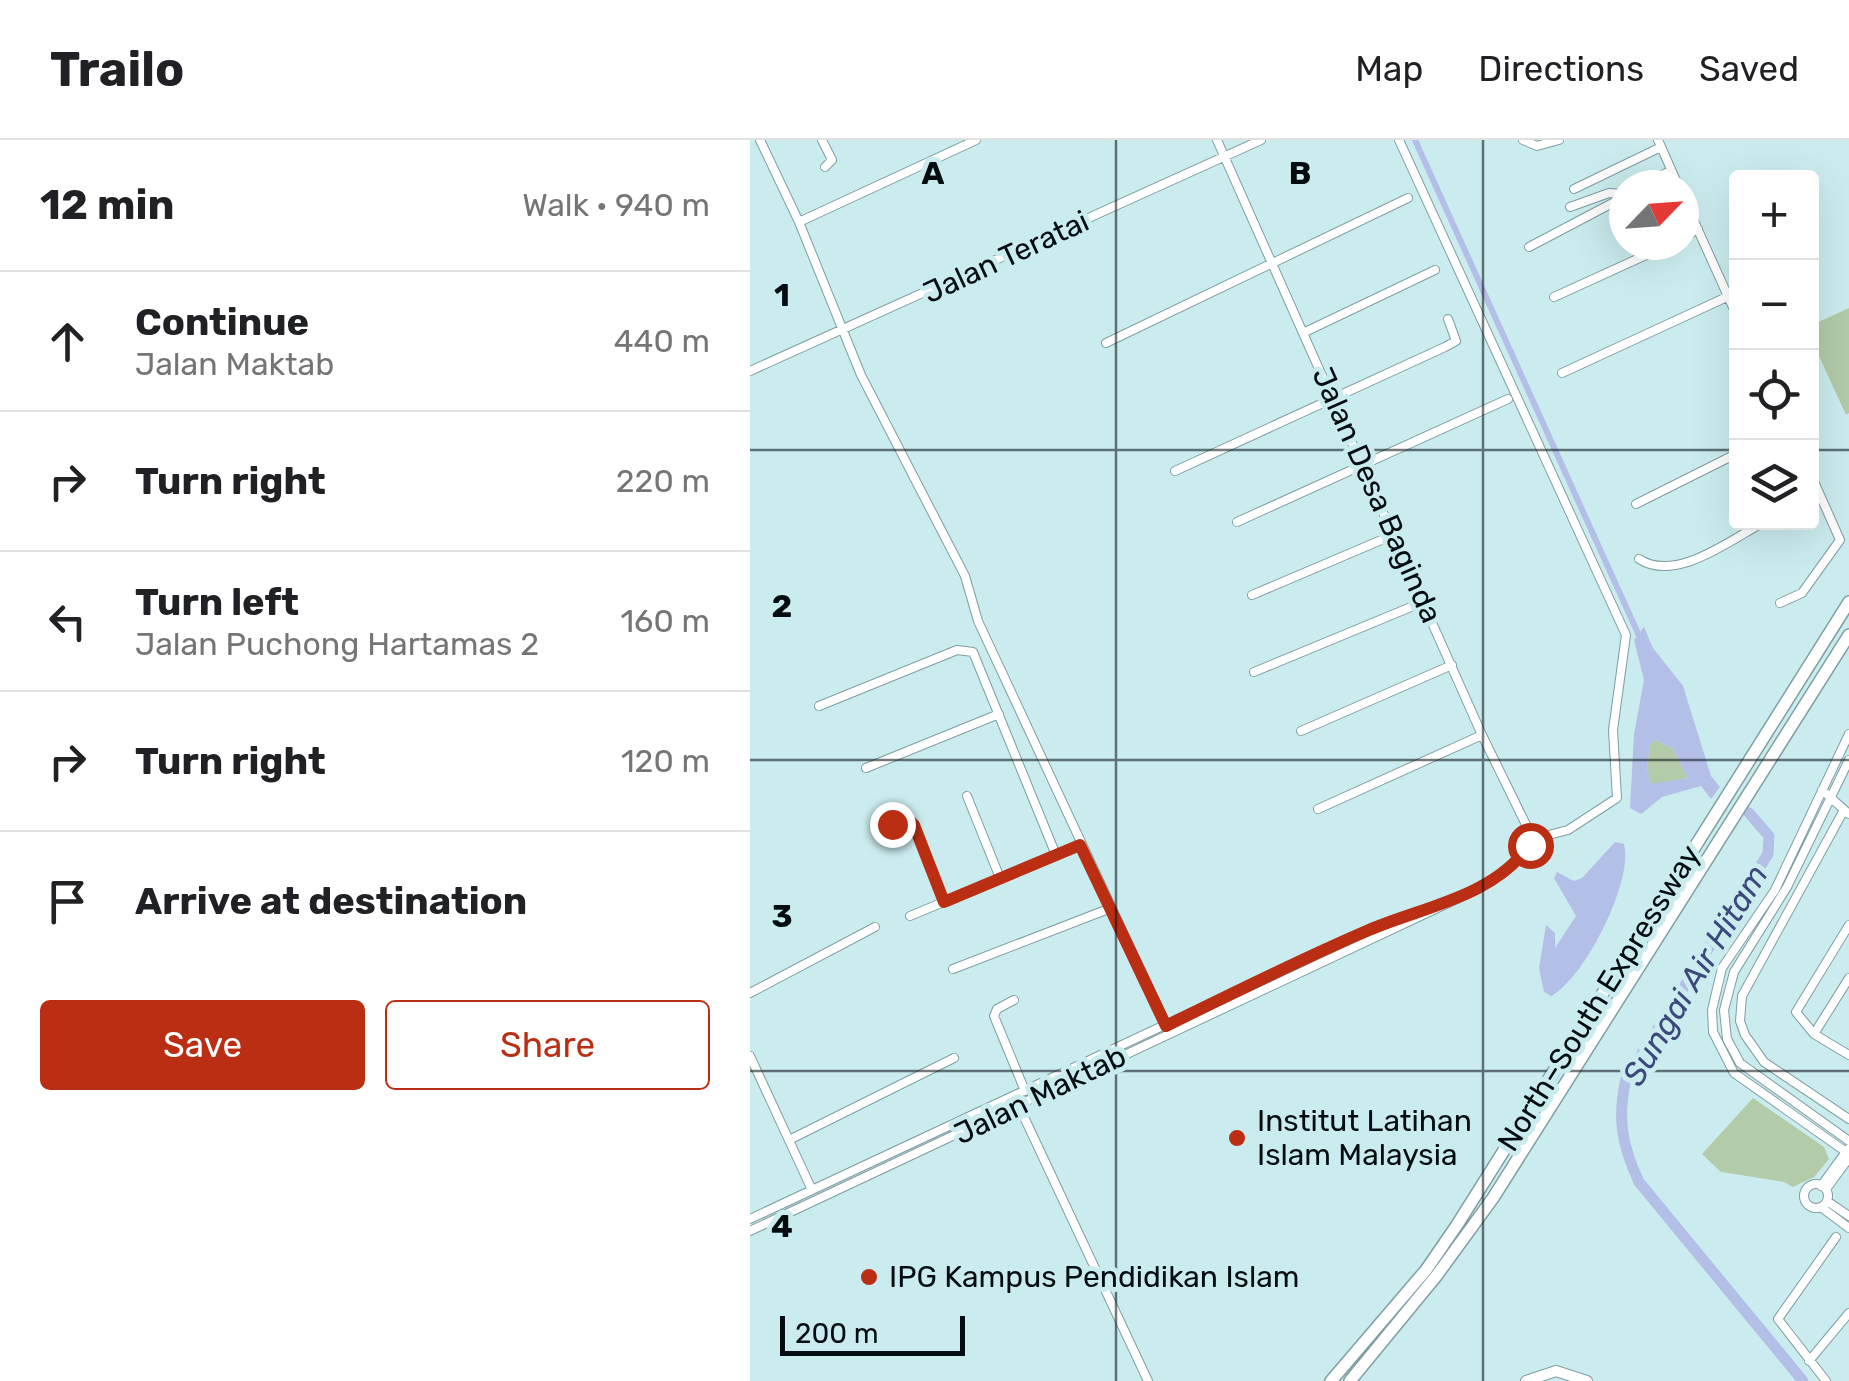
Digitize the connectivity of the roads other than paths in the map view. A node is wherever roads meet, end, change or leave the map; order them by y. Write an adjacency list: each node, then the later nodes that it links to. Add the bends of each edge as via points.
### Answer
1 (760, 140): 18 (street)
2 (822, 140): 11 (street, via 832,160)
3 (976, 140): 18 (street)
4 (1217, 140): 10 (street, Jalan Desa Baginda)
5 (1260, 140): 10 (street, Jalan Teratai)
6 (1399, 140): 63 (street, via 1626,635 1613,730 1617,798 1568,830)
7 (1523, 140): 8 (street, via 1537,146)
8 (1559, 140)
9 (1659, 144): 12 (street); 13 (street)
10 (1224, 156): 22 (street, Jalan Desa Baginda); 27 (street, Jalan Teratai)
11 (826, 167)
12 (1671, 170)
13 (1574, 189)
14 (1609, 193): 17 (street)
15 (1408, 198): 22 (street)
16 (1609, 204): 20 (street)
17 (1570, 207)
18 (799, 222): 27 (street)
19 (1699, 231): 24 (street)
20 (1528, 247)
21 (1635, 260): 25 (street)
22 (1275, 264): 28 (street, Jalan Desa Baginda); 29 (street)
23 (1435, 270): 28 (street)
24 (1728, 296): 31 (street)
25 (1554, 297)
26 (1448, 319): 33 (street, via 1456,340)
27 (844, 332): 30 (street, Jalan Teratai); 64 (street, via 965,576 974,612)
28 (1304, 332): 33 (street, Jalan Desa Baginda)
29 (1106, 343)
30 (750, 372)
31 (1562, 373)
32 (1508, 399): 35 (street)
33 (1334, 400): 35 (street, Jalan Desa Baginda); 36 (street)
34 (1729, 458): 38 (street)
35 (1363, 467): 39 (street); 41 (street, Jalan Desa Baginda)
36 (1176, 471)
37 (1819, 502): 46 (street, via 1838,544 1802,593)
38 (1636, 504)
39 (1237, 522)
40 (1748, 530): 42 (street, via 1672,567)
41 (1393, 535): 43 (street); 44 (street, Jalan Desa Baginda)
42 (1639, 559)
43 (1252, 595)
44 (1423, 602): 48 (street, Jalan Desa Baginda); 49 (street)
45 (1849, 602): 102 (highway, North–South Expressway, via 1457,1226)
46 (1780, 603)
47 (1849, 635): 103 (highway, North–South Expressway, via 1484,1210)
48 (1452, 665): 52 (street); 54 (street, Jalan Desa Baginda)
49 (1254, 672)
50 (820, 706): 51 (street, via 968,649)
51 (999, 714): 56 (street); 65 (street)
52 (1301, 731)
53 (1849, 734): 57 (street)
54 (1482, 735): 60 (street); 63 (street, Jalan Desa Baginda)
55 (1849, 760): 59 (street)
56 (866, 768)
57 (1822, 790): 59 (street); 86 (street, via 1774,890 1722,968 1712,1010 1713,1032 1734,1073)
58 (967, 796): 66 (street)
59 (1832, 798): 61 (street); 88 (street, via 1734,972 1724,1010 1727,1039 1742,1066)
60 (1318, 809)
61 (1847, 812): 85 (street, via 1748,983 1740,1021 1764,1062)
62 (892, 824): 67 (street, via 914,825)
63 (1533, 836): 76 (street, Jalan Maktab, via 1505,872 1439,907)
64 (1080, 845): 65 (street); 68 (street)
65 (1056, 855): 66 (street)
66 (1000, 878): 67 (street)
67 (944, 902): 69 (street)
68 (1110, 908): 72 (street); 76 (street)
69 (910, 916)
70 (1849, 925): 77 (street, via 1796,1007)
71 (875, 926): 74 (street)
72 (954, 969)
73 (1849, 978): 77 (street)
74 (750, 994)
75 (1014, 1000): 83 (street, via 994,1016)
76 (1168, 1029): 83 (street, Jalan Maktab); 84 (street, Jalan Maktab)
77 (1814, 1034): 79 (street)
78 (1849, 1038): 79 (street)
79 (1845, 1052)
80 (750, 1056): 82 (street)
81 (954, 1058): 87 (street)
82 (753, 1072): 87 (street)
83 (1025, 1091): 84 (street, Jalan Maktab)
84 (1016, 1100): 90 (street, Jalan Maktab); 92 (street, Jalan Maktab); 101 (street)
85 (1849, 1119)
86 (1827, 1139): 88 (street); 89 (street)
87 (789, 1140): 90 (street)
88 (1848, 1147): 89 (street)
89 (1842, 1167): 91 (street)
90 (816, 1188): 92 (street); 95 (street, Jalan Maktab)
91 (1824, 1188): 93 (street); 93 (street, via 1812,1186 1805,1196 1809,1206)
92 (823, 1197): 97 (street, Jalan Maktab)
93 (1824, 1204): 94 (street); 96 (street)
94 (1849, 1216)
95 (750, 1219)
96 (1849, 1228)
97 (750, 1231)
98 (1836, 1236): 100 (street, via 1778,1319)
99 (1849, 1313): 100 (street)
100 (1810, 1361): 106 (street)
101 (1148, 1381)
102 (1331, 1381)
103 (1350, 1381)
104 (1526, 1381): 105 (main road, via 1556,1371)
105 (1588, 1381)
106 (1826, 1381)

